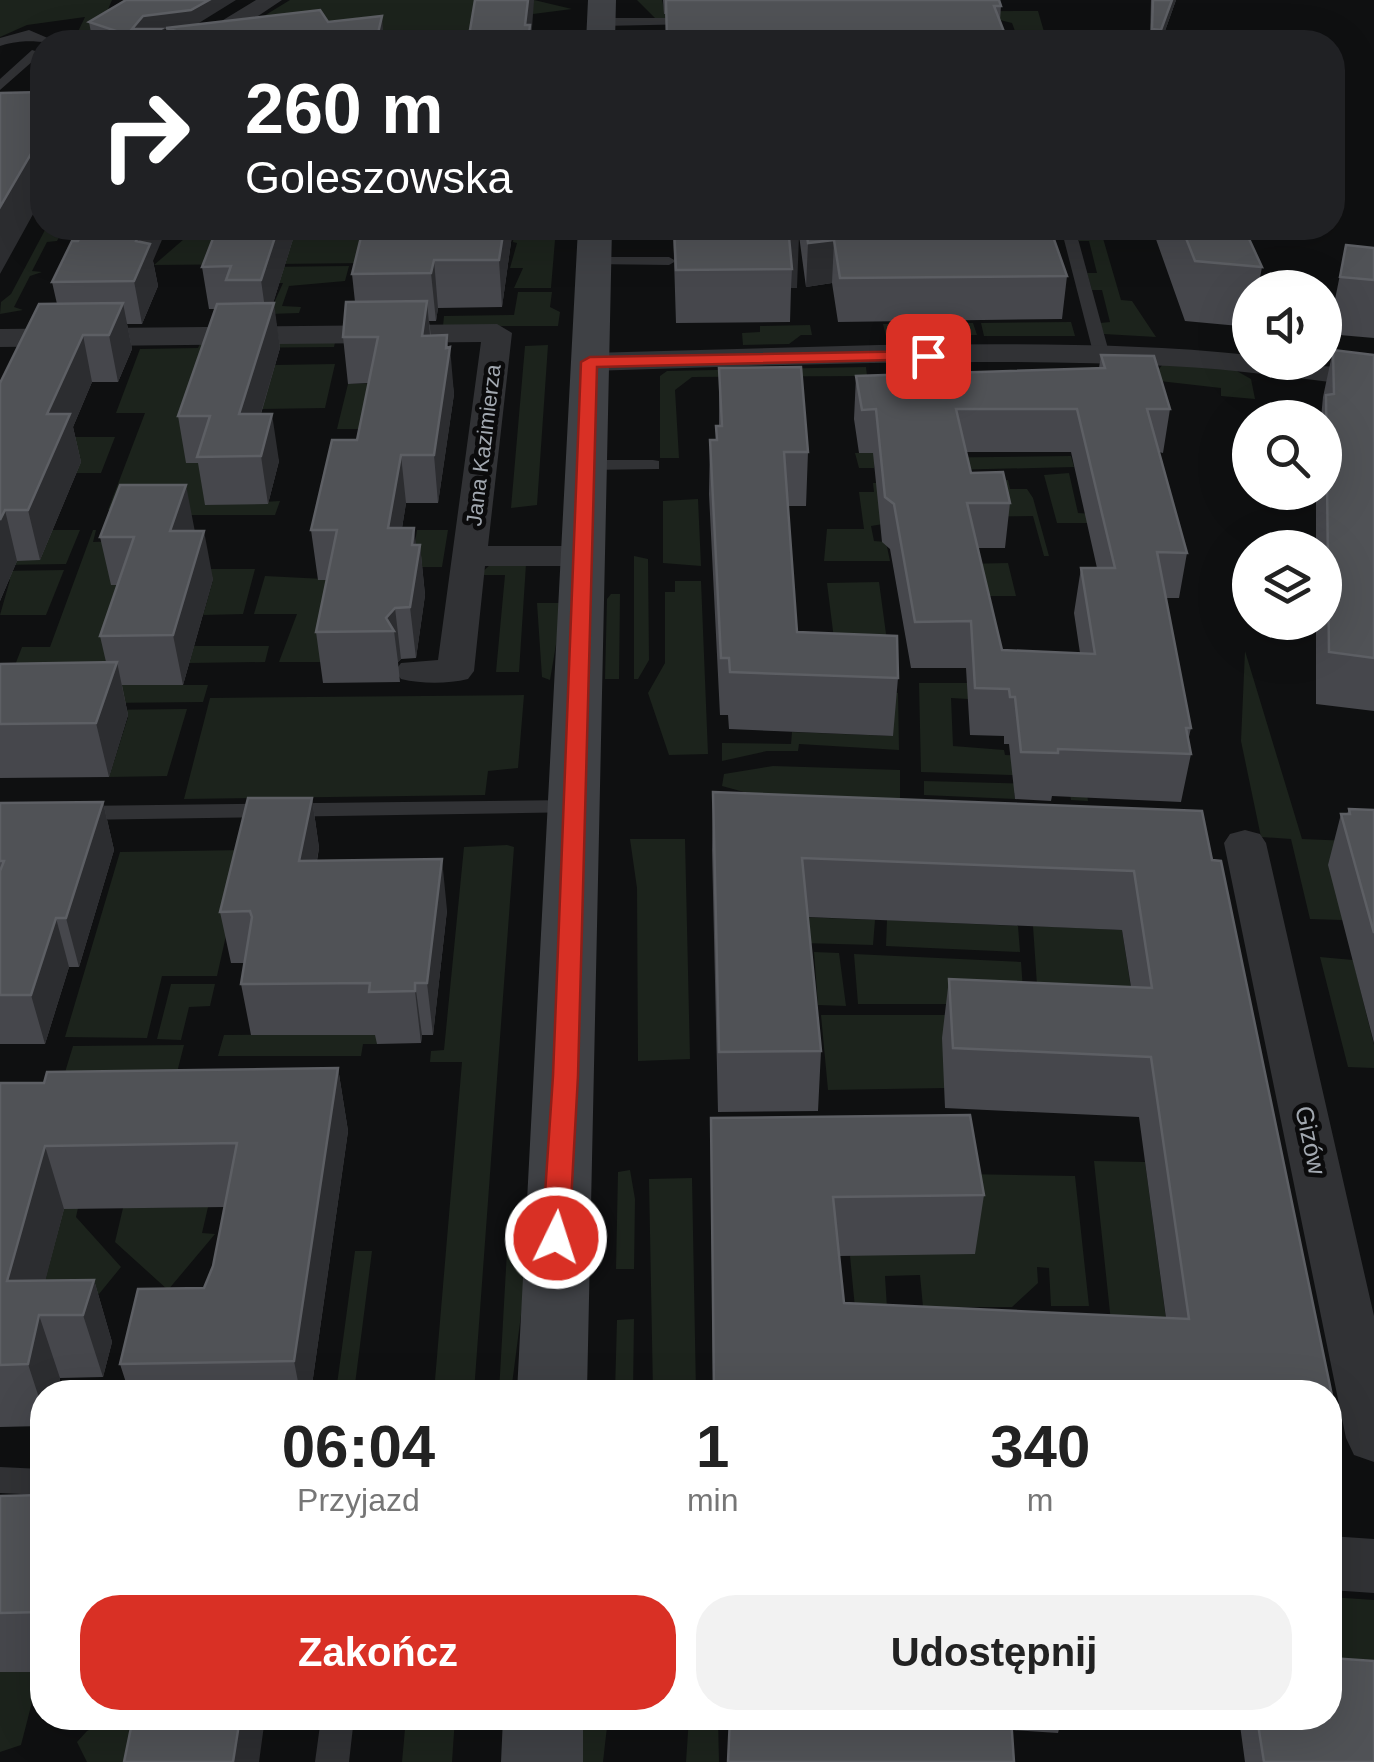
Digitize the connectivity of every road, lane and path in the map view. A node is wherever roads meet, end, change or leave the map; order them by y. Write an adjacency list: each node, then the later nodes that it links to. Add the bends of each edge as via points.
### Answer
1 (271, 0): 4 (street)
2 (598, 13): 3 (lane)
3 (702, 22)
4 (222, 30)
5 (30, 34): 6 (lane)
6 (0, 42)
7 (0, 51): 8 (lane)
8 (30, 52)
9 (30, 60): 10 (lane)
10 (0, 86)
11 (1071, 240): 15 (lane)
12 (594, 244): 13 (lane); 16 (street)
13 (668, 261)
14 (9, 338): 17 (street, Jana Kazimierza); 21 (street, Jana Kazimierza, via 497,333)
15 (1102, 356): 16 (street); 18 (street)
16 (590, 362): 20 (street)
17 (0, 369)
18 (1374, 378)
19 (653, 464): 20 (lane)
20 (585, 465): 22 (street)
21 (469, 556): 22 (street, Jana Kazimierza); 23 (street, Jana Kazimierza, via 455,671)
22 (583, 556): 24 (street)
23 (414, 672)
24 (574, 807): 25 (lane); 27 (street)
25 (60, 813)
26 (1245, 843): 28 (street, Gizów)
27 (552, 1380)
28 (1374, 1438)
29 (0, 1480): 30 (lane)
30 (30, 1481)
31 (1342, 1564): 32 (street)
32 (1374, 1566)
33 (336, 1730): 35 (lane)
34 (543, 1730): 36 (street)
35 (332, 1762)
36 (542, 1762)

